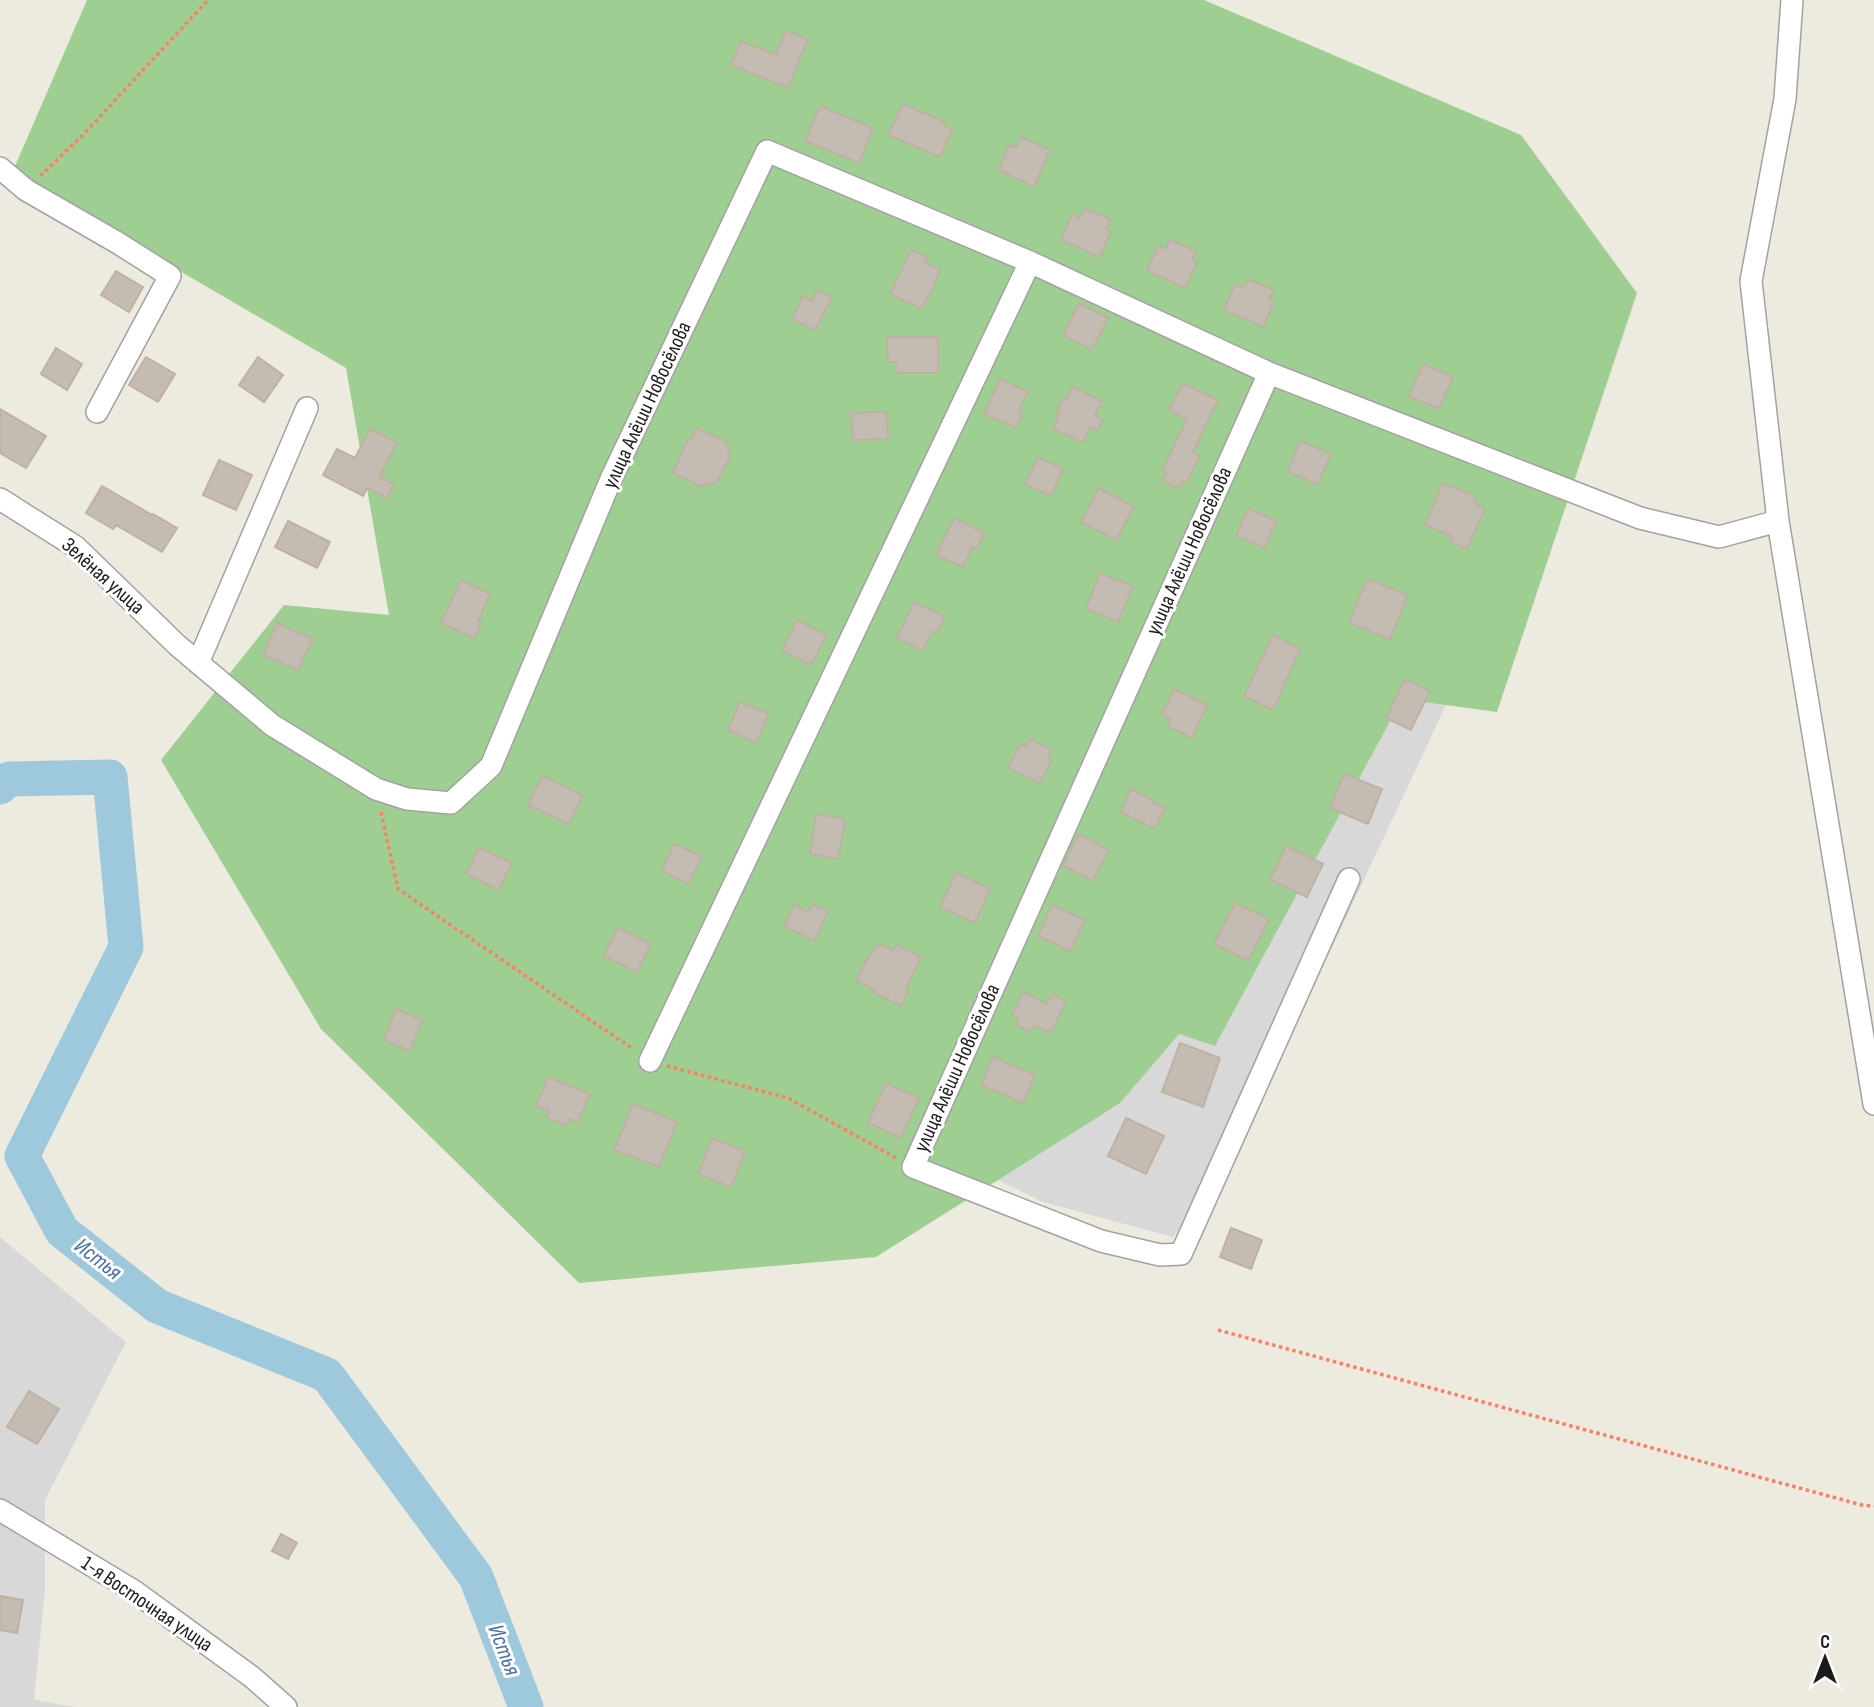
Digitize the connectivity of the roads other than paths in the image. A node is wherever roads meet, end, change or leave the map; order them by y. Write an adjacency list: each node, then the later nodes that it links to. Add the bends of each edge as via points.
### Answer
1 (1792, 0): 8 (street, via 1785,99 1751,281)
2 (0, 168): 6 (street, via 26,190 170,276)
3 (1030, 262): 4 (street, улица Алёши Новосёлова); 10 (street, улица Алёши Новосёлова, via 766,151 611,479 491,766 452,803 407,799); 12 (street)
4 (1269, 373): 8 (street, улица Алёши Новосёлова, via 1640,518 1719,537); 11 (street, улица Алёши Новосёлова, via 913,1167 1101,1241 1160,1255 1181,1254)
5 (307, 408): 9 (street)
6 (97, 412)
7 (0, 499): 9 (street, Зелёная улица, via 76,547)
8 (1778, 521): 13 (street)
9 (198, 663): 10 (street, Зелёная улица, via 272,725)
10 (376, 789)
11 (1349, 879)
12 (650, 1061)
13 (1874, 1104)
14 (0, 1510): 15 (street, 1-я Восточная улица, via 134,1591)
15 (286, 1707)

